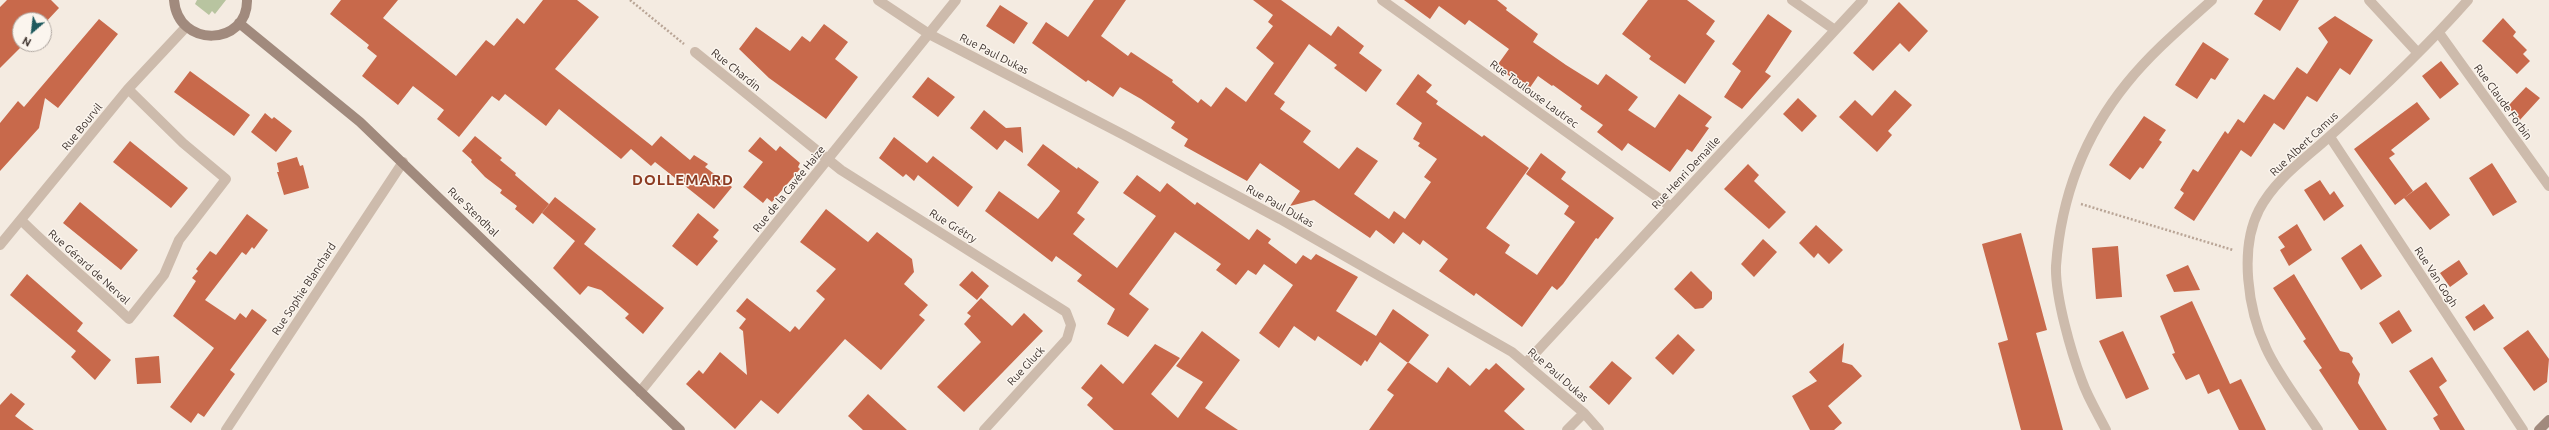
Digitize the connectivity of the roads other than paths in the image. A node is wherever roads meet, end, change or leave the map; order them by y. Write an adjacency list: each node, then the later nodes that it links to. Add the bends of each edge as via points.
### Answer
1 (174, 0): 12 (street, via 179,19)
2 (246, 0): 11 (street)
3 (878, 0): 15 (street, Rue Paul Dukas)
4 (956, 0): 15 (street, Rue de la Cavée Haize)
5 (1382, 0): 23 (street, Rue Toulouse Lautrec)
6 (1792, 0): 13 (street)
7 (1863, 0): 13 (street, Rue Henri Demaille)
8 (2212, 0): 36 (street, via 2162,46 2128,82 2097,125 2079,160 2066,199 2056,267 2062,314 2082,382)
9 (2368, 0): 17 (street)
10 (2468, 0): 14 (street, Rue Albert Camus)
11 (239, 23): 12 (street, via 220,35 202,35); 21 (street, Rue Stendhal, via 360,122)
12 (186, 27): 18 (street, Rue Bourvil)
13 (1835, 30): 23 (street, Rue Henri Demaille)
14 (2439, 33): 17 (street, Rue Albert Camus); 22 (street, Rue Claude Forbin)
15 (929, 34): 20 (street, Rue de la Cavée Haize); 27 (street, Rue Paul Dukas, via 1280,219 1438,308)
16 (695, 52): 20 (street, Rue Chardin)
17 (2418, 53): 19 (street, Rue Albert Camus)
18 (128, 89): 24 (street, Rue Bourvil); 24 (street, Rue Gérard de Nerval, via 183,143 226,179 179,240 164,275 129,319 75,268 52,252)
19 (2330, 137): 37 (street, Rue Albert Camus, via 2283,177 2259,211 2247,254 2252,309 2266,349); 38 (street, Rue Van Gogh)
20 (828, 159): 26 (street, Rue Grétry); 28 (street, Rue de la Cavée Haize)
21 (403, 162): 28 (street, Rue Stendhal); 31 (street, Rue Sophie Blanchard)
22 (2549, 186)
23 (1671, 207): 27 (street, Rue Henri Demaille)
24 (21, 220): 25 (street, Rue Bourvil)
25 (0, 246)
26 (1066, 312): 33 (street, Rue Gluck, via 1071,325 1067,339)
27 (1526, 363): 29 (street, Rue Paul Dukas)
28 (640, 392): 32 (street, Rue Stendhal)
29 (1584, 413): 34 (street); 35 (street, Rue Paul Dukas)
30 (2549, 420): 39 (street)
31 (226, 430)
32 (680, 430)
33 (984, 430)
34 (1567, 430)
35 (1599, 430)
36 (2106, 430)
37 (2318, 430)
38 (2523, 430)
39 (2539, 430)

